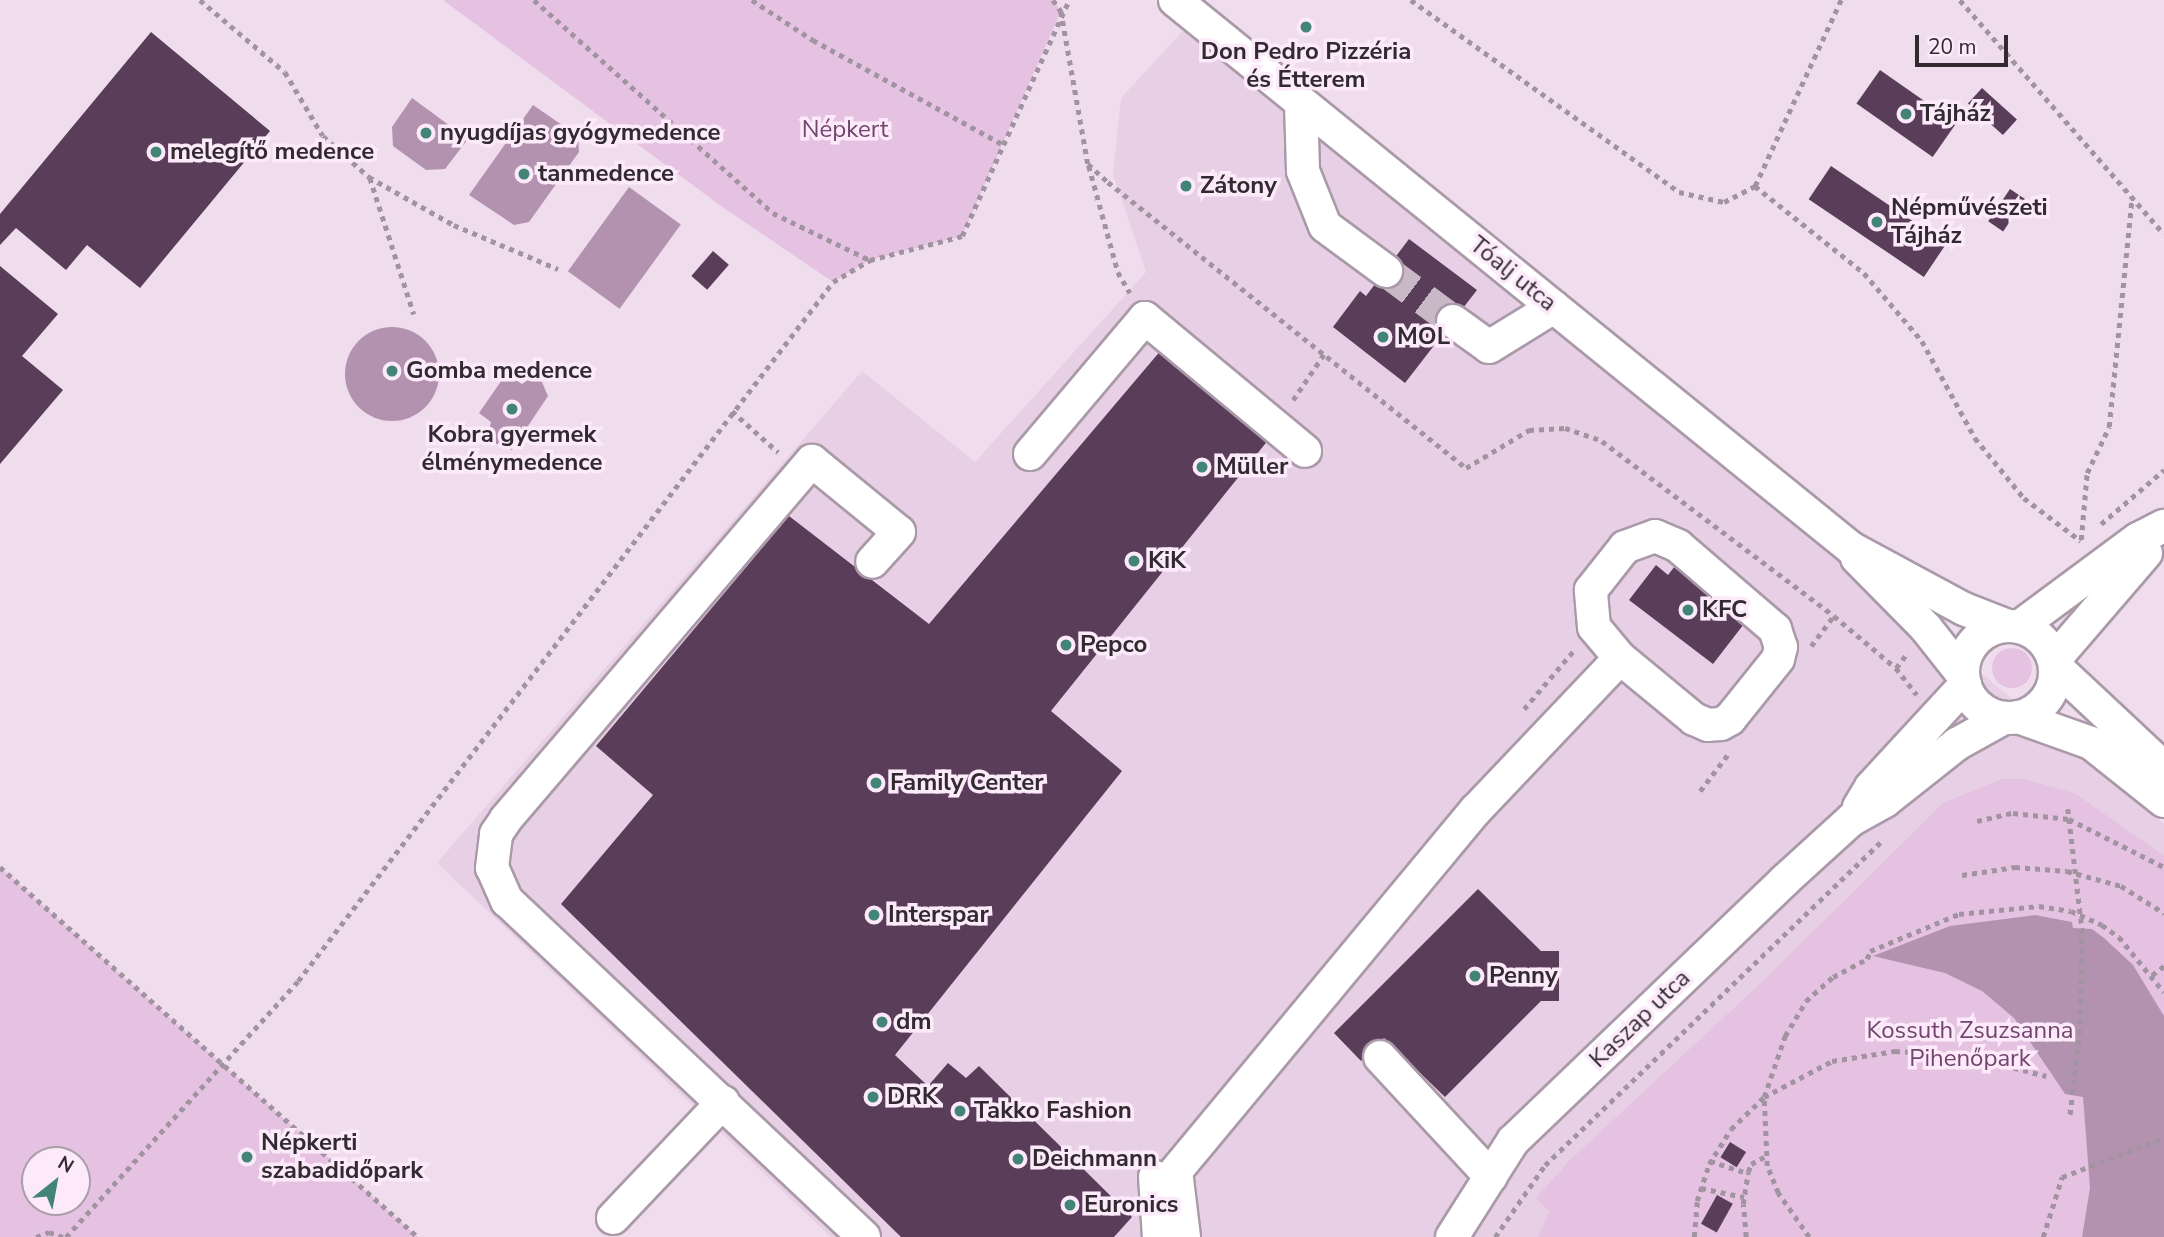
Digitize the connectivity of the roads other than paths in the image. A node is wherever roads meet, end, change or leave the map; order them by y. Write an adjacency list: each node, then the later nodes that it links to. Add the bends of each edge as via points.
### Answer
1 (1175, 0): 2 (street, Tóalj utca)
2 (1301, 103): 3 (street, via 1303,171 1325,226); 4 (street, Tóalj utca)
3 (1386, 271)
4 (1554, 307): 5 (street, via 1489,347); 9 (street, Tóalj utca)
5 (1452, 321)
6 (1305, 451): 7 (street, via 1144,318)
7 (1030, 454)
8 (2163, 527): 11 (street, via 2138,539); 13 (street, via 2150,550 2091,612)
9 (1851, 548): 11 (street, Tóalj utca, via 1964,609); 14 (street, Tóalj utca, via 1863,567 1926,628)
10 (872, 562): 20 (street, via 899,532 812,461 506,819 493,851 496,886 507,901)
11 (2012, 626): 13 (street, via 2044,641); 14 (street, via 1991,629 1970,647)
12 (1620, 658): 12 (street, via 1694,719 1708,725 1730,719 1778,659 1781,648 1764,616 1678,546 1655,536 1625,547 1591,590 1594,627); 26 (street, via 1476,810 1177,1171)
13 (2055, 664): 15 (street, via 2050,694 2031,713); 16 (street)
14 (1964, 680): 15 (street, via 1980,707); 18 (street, Kaszap utca, via 1871,787)
15 (2011, 718): 17 (street, via 2091,743); 18 (street, Kaszap utca, via 1957,744 1885,800)
16 (2164, 768)
17 (2164, 801)
18 (1851, 820): 22 (street, Kaszap utca, via 1513,1141)
19 (1380, 1057): 22 (street)
20 (723, 1102): 23 (street); 24 (street)
21 (1155, 1177): 25 (street)
22 (1491, 1177): 27 (street, Kaszap utca)
23 (613, 1218)
24 (864, 1237)
25 (1159, 1237)
26 (1184, 1237)
27 (1452, 1237)

